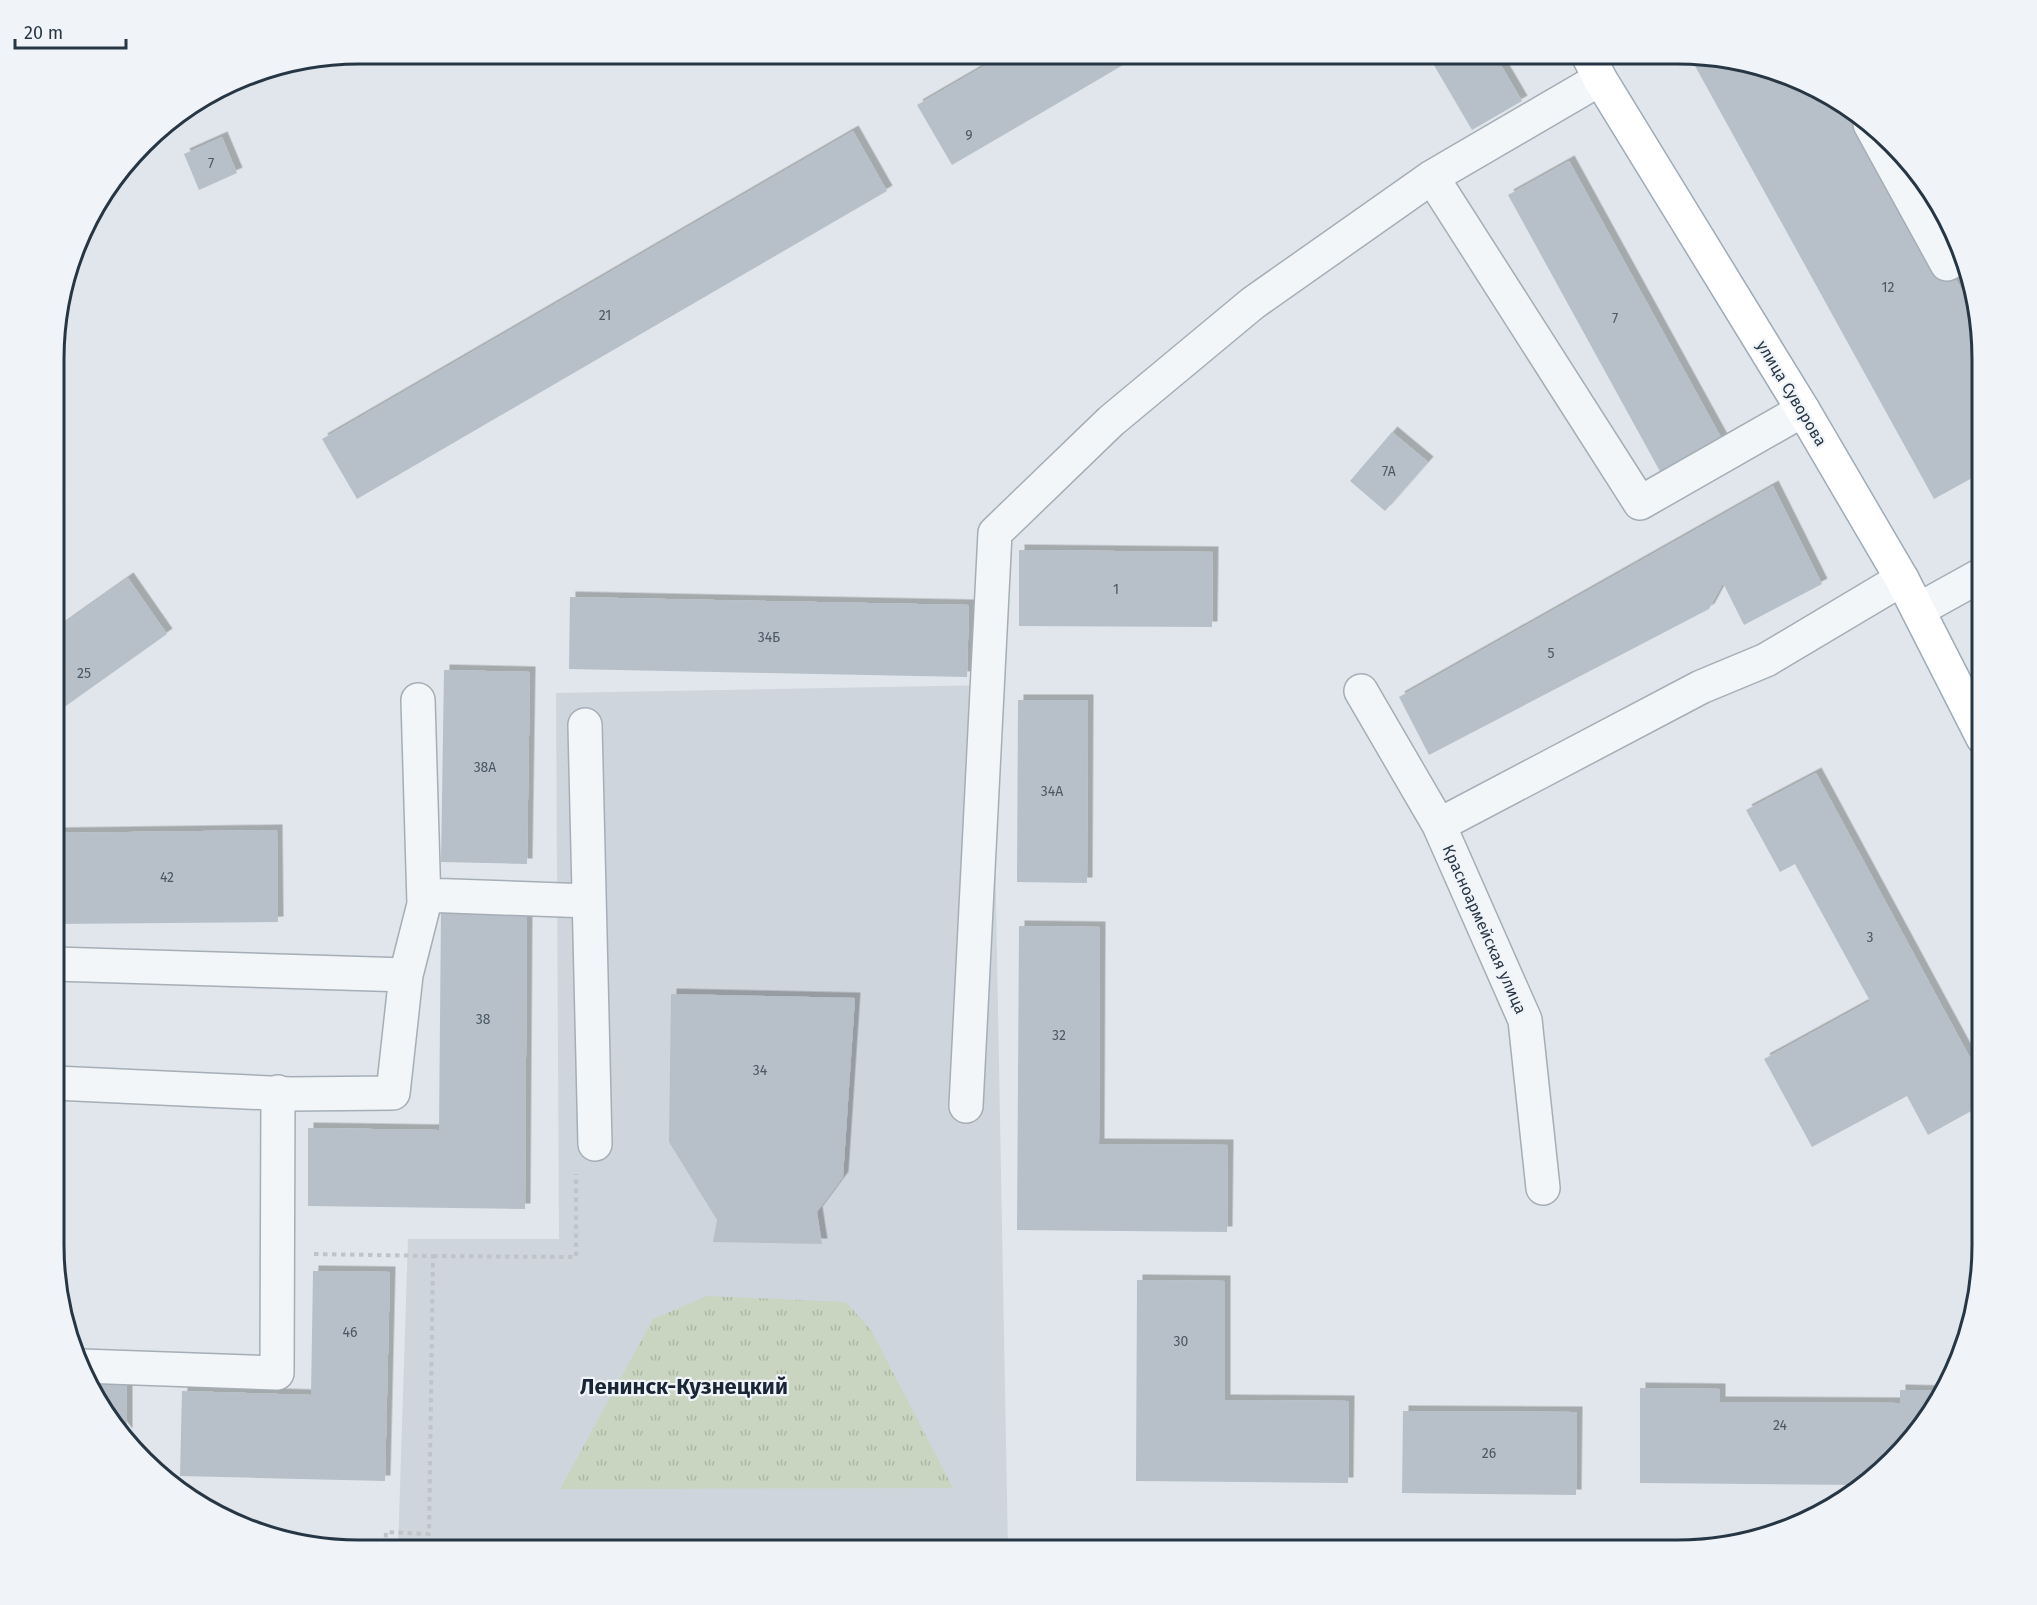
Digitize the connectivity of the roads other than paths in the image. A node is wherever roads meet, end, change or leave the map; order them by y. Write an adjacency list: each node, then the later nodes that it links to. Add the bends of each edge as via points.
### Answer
1 (1594, 67): 3 (street); 5 (main road, улица Суворова)
2 (1884, 149): 4 (street, via 1947,264)
3 (1432, 177): 5 (street, via 1640,503); 20 (street, via 1253,303 1111,421 995,533)
4 (1955, 260)
5 (1803, 410): 6 (main road, улица Суворова)
6 (1902, 579): 8 (main road, улица Суворова); 13 (street, via 1766,660 1701,687)
7 (1972, 580): 8 (street)
8 (1918, 609): 11 (main road, улица Суворова)
9 (1361, 691): 13 (street, Красноармейская улица)
10 (418, 700): 14 (street)
11 (1972, 716)
12 (585, 725): 15 (street)
13 (1439, 825): 22 (street, Красноармейская улица, via 1525,1020)
14 (424, 895): 15 (street); 17 (street)
15 (589, 901): 21 (street)
16 (64, 964): 17 (street)
17 (406, 975): 19 (street, via 393,1093)
18 (64, 1083): 19 (street)
19 (278, 1092): 23 (street, via 277,1373)
20 (966, 1106)
21 (595, 1144)
22 (1543, 1188)
23 (91, 1366)

